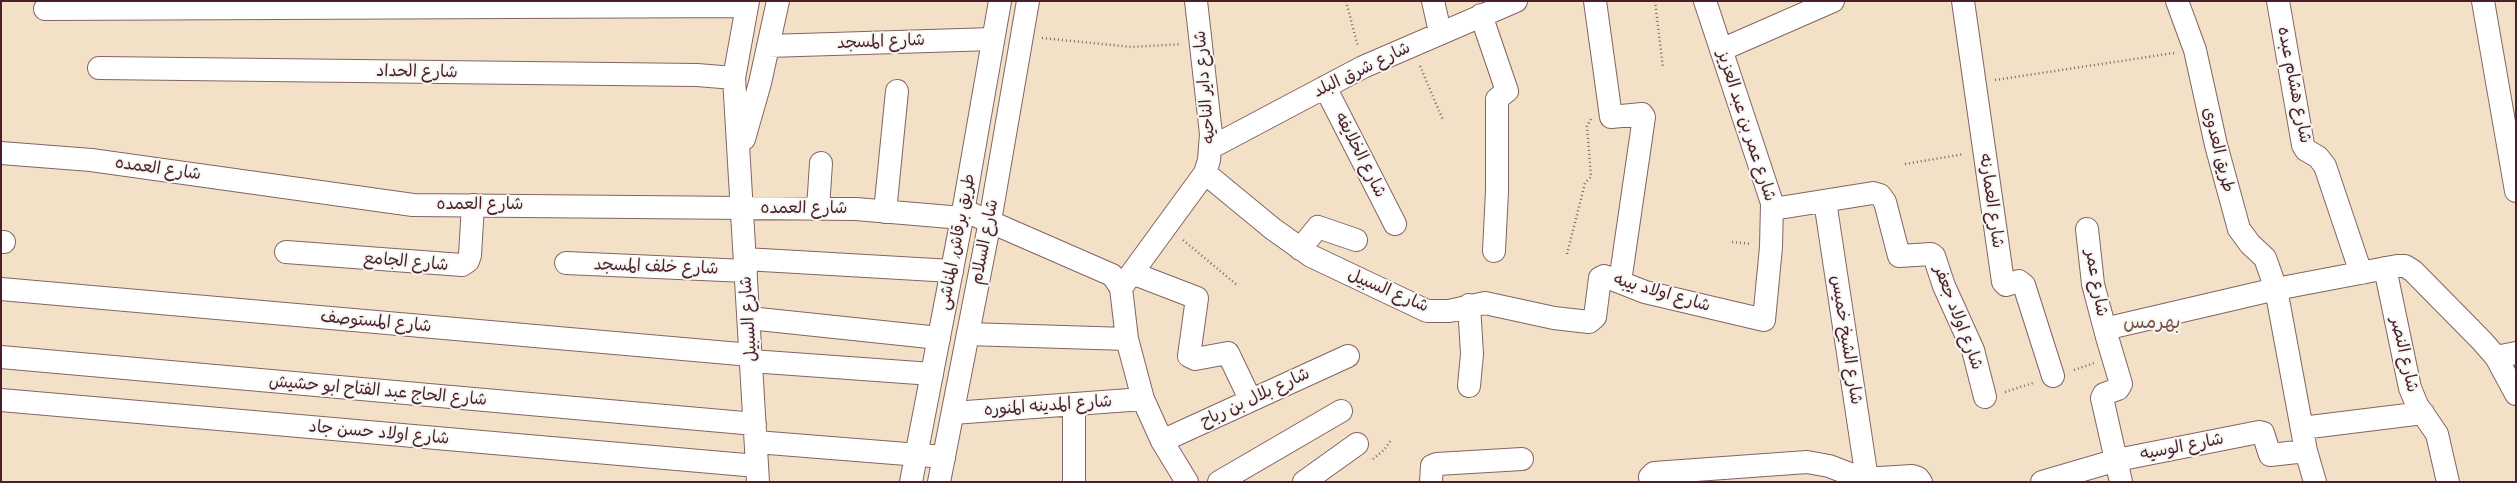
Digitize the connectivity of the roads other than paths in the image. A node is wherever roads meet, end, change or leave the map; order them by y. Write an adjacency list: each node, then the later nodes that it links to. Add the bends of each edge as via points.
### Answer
1 (778, 1): 19 (street, شارع السبيل)
2 (1000, 1): 18 (street, طريق برقاش, المناشى)
3 (1028, 1): 38 (street, شارع السلام)
4 (1196, 1): 25 (street, شارع داير الناحيه)
5 (1434, 1): 17 (street)
6 (1595, 1): 51 (street, via 1611,117 1642,114 1644,117)
7 (1705, 1): 20 (street, شارع عمر بن عبد العزيز)
8 (1833, 1): 20 (street)
9 (1963, 1): 67 (street, شارع العمارنه, via 2003,282 2006,285 2019,281 2024,284)
10 (2177, 1): 53 (street, طريق العدوى, via 2195,50 2216,145 2239,229 2265,258)
11 (2278, 1): 49 (street, شارع هشام عبده, via 2303,145 2325,166)
12 (2483, 1): 30 (street)
13 (1509, 2): 16 (street, شارع شرق البلد)
14 (747, 4): 15 (street); 22 (street, شارع السبيل)
15 (45, 9)
16 (1481, 15): 17 (street, شارع شرق البلد); 43 (street, via 1507,91 1497,99)
17 (1440, 32): 23 (street, شارع شرق البلد)
18 (993, 39): 19 (street, شارع المسجد); 37 (street, طريق برقاش, المناشى)
19 (768, 46): 27 (street, شارع السبيل)
20 (1721, 50): 33 (street, شارع عمر بن عبد العزيز)
21 (99, 68): 22 (street, شارع الحداد, via 681,75)
22 (734, 78): 27 (street, شارع السبيل)
23 (1325, 87): 25 (street, شارع شرق البلد); 39 (street, شارع الخلايفه)
24 (897, 91): 36 (street)
25 (1212, 147): 29 (street, شارع داير الناحيه)
26 (1, 153): 32 (street, شارع العمده, via 91,160 413,205)
27 (739, 156): 34 (street, شارع السبيل)
28 (821, 163): 35 (street)
29 (1205, 174): 42 (street, شارع السبيل); 50 (street, شارع داير الناحيه)
30 (2516, 191)
31 (1825, 201): 33 (street, شارع اولاد جعفر); 70 (street, شارع اولاد جعفر, via 1877,194 1884,202 1899,256 1933,255 1973,350); 90 (street, شارع الشيخ خميس)
32 (473, 205): 34 (street, شارع العمده); 44 (street, شارع الجامع, via 470,255 468,262 462,266)
33 (1773, 208): 57 (street, شارع عمر بن عبد العزيز, via 1766,318)
34 (742, 209): 35 (street, شارع العمده); 46 (street, شارع السبيل)
35 (818, 209): 36 (street, شارع العمده)
36 (885, 212): 37 (street, شارع العمده)
37 (963, 214): 38 (street, شارع العمده); 48 (street, طريق برقاش, المناشى)
38 (990, 221): 50 (street, شارع العمده); 58 (street, شارع السلام)
39 (1395, 224)
40 (2088, 228): 59 (street, شارع عمر, via 2094,284)
41 (1356, 240): 42 (street, via 1318,226)
42 (1300, 248): 54 (street, شارع السبيل, via 1332,267 1426,311 1449,311)
43 (1494, 251)
44 (286, 252)
45 (566, 263): 46 (street, شارع خلف المسجد)
46 (746, 265): 48 (street, شارع خلف المسجد); 56 (street, شارع السبيل)
47 (2385, 268): 49 (street); 62 (street, via 2401,266 2413,271); 77 (street, شارع النصر, via 2410,388)
48 (952, 271): 60 (street, طريق برقاش, المناشى)
49 (2361, 273): 53 (street)
50 (1126, 281): 61 (street); 72 (street, via 1197,298 1189,356 1195,358 1228,353)
51 (1620, 282): 55 (street, شارع اولاد بيبه, via 1601,277); 57 (street, شارع اولاد بيبه, via 1645,292)
52 (1, 289): 65 (street, شارع المستوصف)
53 (2276, 289): 59 (street, via 2113,327 2108,331); 78 (street, طريق العدوى)
54 (1469, 305): 55 (street, شارع السبيل, via 1497,304 1538,315 1588,323 1593,321); 68 (street, via 1472,354)
55 (1595, 315)
56 (749, 318): 60 (street); 65 (street, شارع السبيل)
57 (1761, 320)
58 (968, 334): 61 (street); 76 (street, شارع السلام)
59 (2107, 337): 86 (street, شارع عمر, via 2121,382 2118,389 2104,394 2102,398)
60 (939, 338): 66 (street, طريق برقاش, المناشى)
61 (1127, 339): 71 (street)
62 (2506, 355): 69 (street)
63 (1348, 356): 72 (street, شارع بلال بن رباح)
64 (1, 357): 79 (street, شارع الحاج عبد الفتاح ابو حشيش)
65 (751, 358): 66 (street, شارع المستوصف); 79 (street, شارع السبيل)
66 (932, 374): 83 (street, طريق برقاش, المناشى)
67 (2053, 376)
68 (1469, 386)
69 (2516, 394)
70 (1985, 397)
71 (1143, 399): 74 (street, شارع المدينه المنوره); 80 (street)
72 (1250, 399): 80 (street, شارع بلال بن رباح)
73 (1, 400): 87 (street, شارع اولاد حسن جاد)
74 (1074, 404): 76 (street, شارع المدينه المنوره); 93 (street)
75 (1341, 411): 95 (street)
76 (953, 413): 84 (street, شارع السلام)
77 (2423, 413): 78 (street); 102 (street, شارع النصر, via 2437,434)
78 (2302, 428): 82 (street, طريق العدوى)
79 (756, 433): 83 (street, شارع الحاج عبد الفتاح ابو حشيش); 87 (street, شارع السبيل)
80 (1162, 441): 94 (street)
81 (1358, 444): 96 (street)
82 (2306, 451): 86 (street, شارع الوسيه, via 2270,455 2260,432); 101 (street, طريق العدوى)
83 (916, 455): 84 (street, شارع الحاج عبد الفتاح ابو حشيش); 91 (street, طريق برقاش, المناشى)
84 (944, 457): 92 (street, شارع السلام)
85 (1522, 459): 97 (street, via 1437,464 1432,466)
86 (2117, 460): 99 (street, شارع الوسيه); 100 (street)
87 (758, 474)
88 (1749, 475): 89 (street); 90 (street, via 1814,462)
89 (1652, 478)
90 (1867, 479): 98 (street, via 1912,476)
91 (911, 482)
92 (939, 482)
93 (1074, 482)
94 (1187, 482)
95 (1219, 482)
96 (1304, 482)
97 (1431, 482)
98 (1921, 482)
99 (2042, 482)
100 (2121, 482)
101 (2314, 482)
102 (2448, 482)

